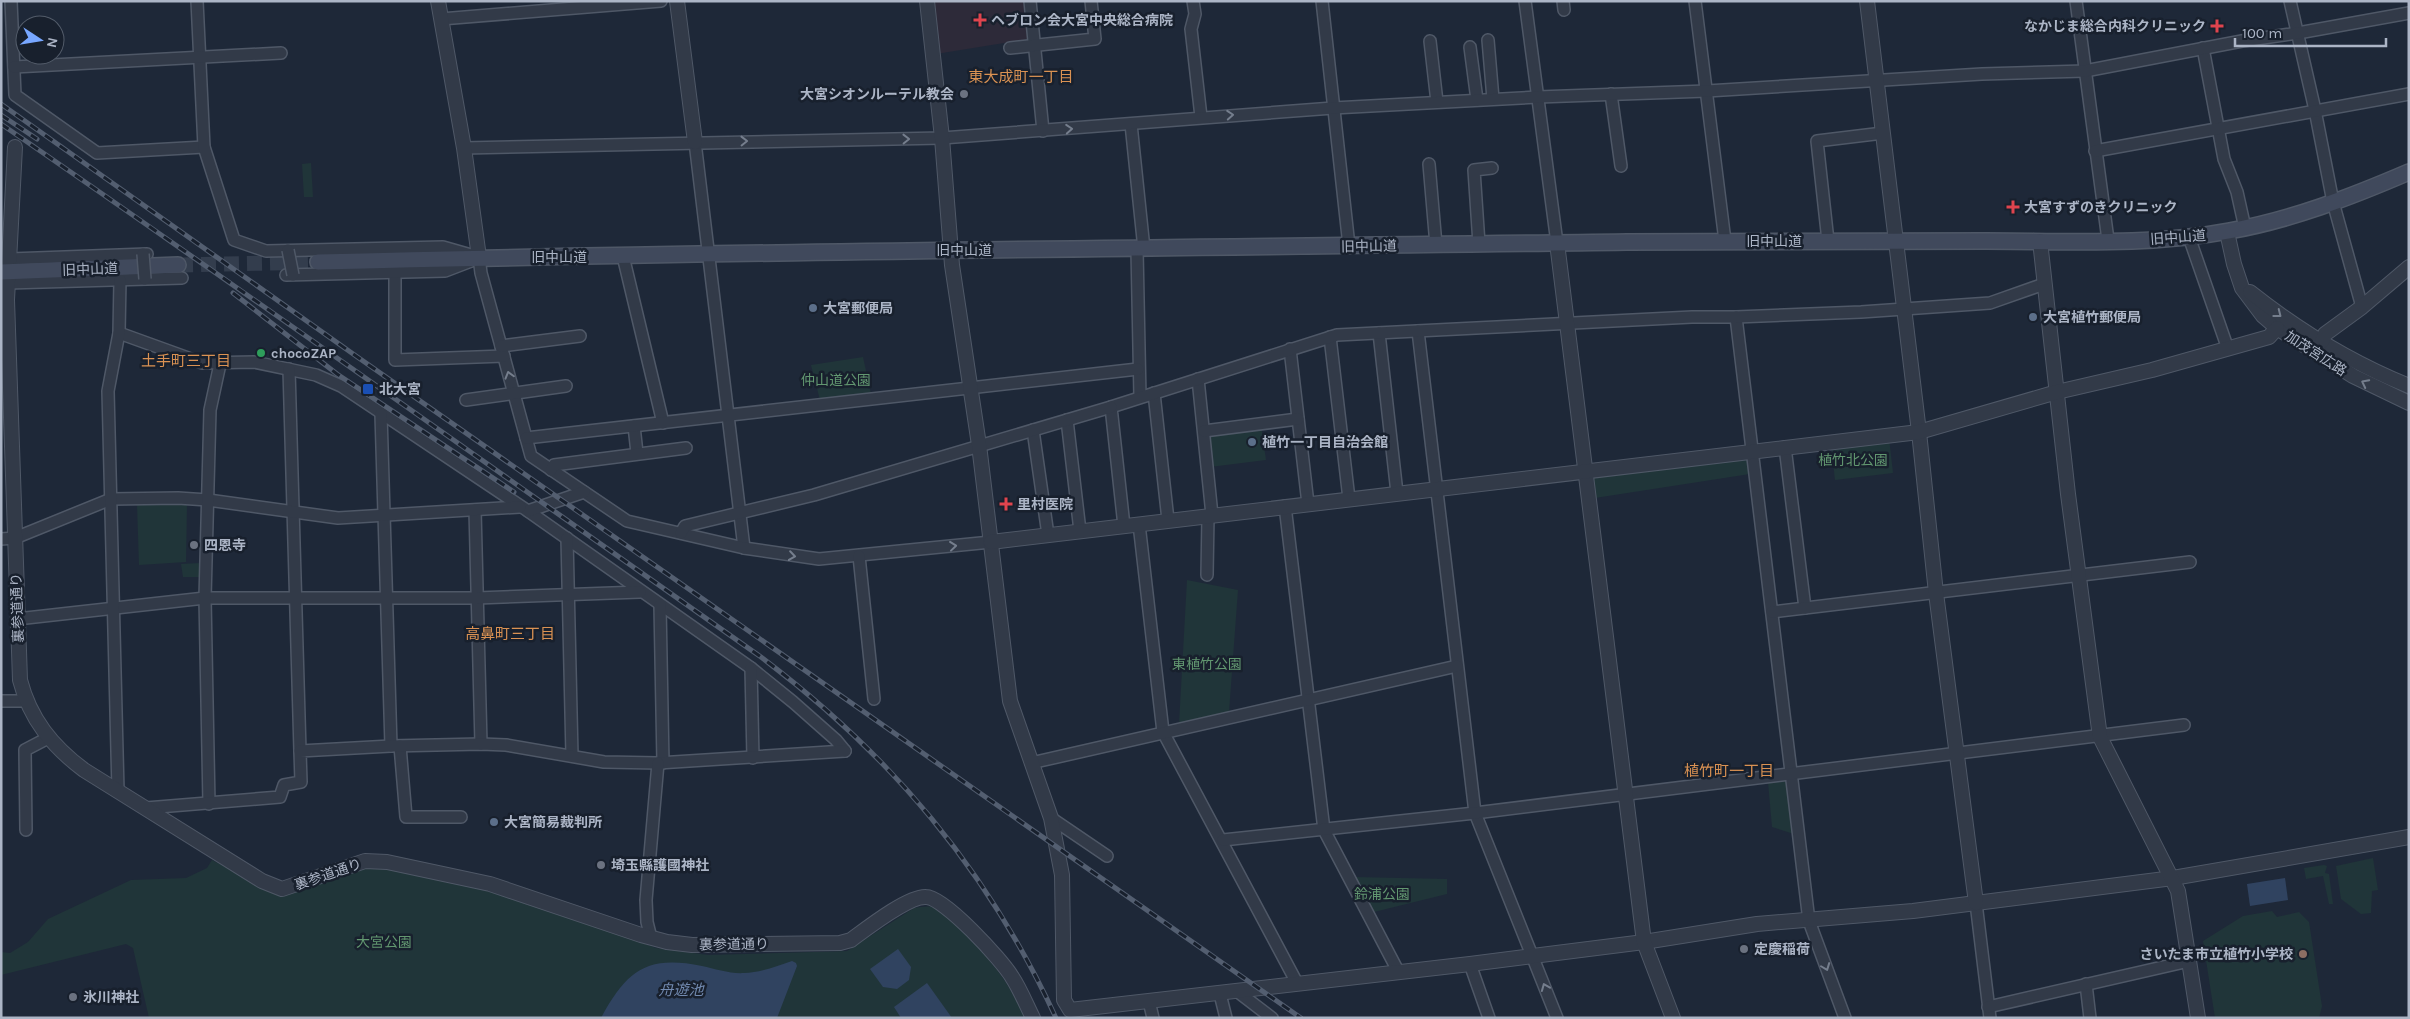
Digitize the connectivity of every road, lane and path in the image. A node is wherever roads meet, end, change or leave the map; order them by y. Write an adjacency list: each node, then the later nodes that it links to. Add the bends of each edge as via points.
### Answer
1 (11, 1): 27 (street)
2 (197, 1): 26 (street)
3 (438, 1): 17 (street)
4 (661, 1): 17 (street)
5 (677, 1): 45 (street)
6 (927, 1): 44 (street)
7 (1030, 1): 21 (street)
8 (1091, 1): 21 (street, via 1095,39)
9 (1193, 1): 39 (street, via 1195,14 1191,29)
10 (1322, 1): 37 (street)
11 (1526, 1): 33 (street)
12 (1695, 1): 30 (street)
13 (1867, 1): 29 (street)
14 (2076, 1): 28 (street)
15 (2290, 1): 18 (street)
16 (2409, 13): 18 (street)
17 (441, 19): 48 (street)
18 (2298, 33): 24 (street); 38 (street)
19 (1488, 40): 34 (street)
20 (1430, 41): 36 (street)
21 (1035, 44): 23 (street); 42 (street)
22 (1470, 47): 35 (street)
23 (1010, 48)
24 (2203, 48): 28 (street); 41 (street)
25 (281, 53): 26 (street)
26 (200, 58): 27 (street); 46 (street)
27 (14, 67): 46 (street, via 15,95 96,153)
28 (2085, 71): 29 (street); 49 (street)
29 (1877, 81): 30 (street); 43 (street)
30 (1707, 91): 31 (street); 59 (street)
31 (1611, 94): 33 (street); 51 (street)
32 (2409, 94): 38 (street)
33 (1538, 97): 34 (street); 63 (street)
34 (1493, 99): 35 (street)
35 (1477, 100): 36 (street)
36 (1437, 102): 37 (street)
37 (1333, 108): 39 (street, one-way to 37); 66 (street)
38 (2315, 110): 41 (street); 54 (street)
39 (1201, 117): 40 (street)
40 (1131, 124): 42 (street, one-way to 40); 71 (street)
41 (2218, 128): 49 (street); 55 (street, via 2224,160 2237,192)
42 (1044, 131): 44 (street)
43 (1883, 133): 60 (street, via 1817,141); 61 (street)
44 (942, 138): 45 (street, one-way to 44); 70 (street)
45 (695, 142): 48 (street); 72 (street)
46 (204, 147): 68 (street, via 234,240)
47 (15, 148): 77 (street, 裏参道通り)
48 (464, 148): 74 (street)
49 (2095, 151): 58 (street)
50 (1429, 164): 65 (street)
51 (1621, 166)
52 (1492, 168): 64 (street, via 1474,170)
53 (2409, 172): 54 (main road, 旧中山道)
54 (2333, 202): 55 (main road, 旧中山道); 84 (street)
55 (2245, 228): 56 (main road, 旧中山道)
56 (2227, 232): 57 (main road, 旧中山道); 82 (street, 加茂宮広路)
57 (2189, 236): 58 (main road, 旧中山道); 96 (street)
58 (2108, 240): 62 (main road, 旧中山道)
59 (1725, 241): 60 (main road, 旧中山道); 63 (main road, 旧中山道)
60 (1828, 241): 61 (main road, 旧中山道)
61 (1896, 241): 62 (main road, 旧中山道); 85 (street)
62 (2040, 241): 83 (street)
63 (1557, 243): 64 (main road, 旧中山道); 87 (street)
64 (1479, 244): 65 (main road, 旧中山道)
65 (1436, 245): 66 (main road, 旧中山道)
66 (1348, 246): 71 (main road, 旧中山道)
67 (251, 250): 68 (street)
68 (264, 250): 69 (street)
69 (288, 250): 74 (street, via 443,247); 79 (street, bridge, via 290,275)
70 (951, 250): 71 (main road, 旧中山道); 72 (main road, 旧中山道); 105 (street)
71 (1140, 250): 100 (street)
72 (708, 255): 73 (main road, 旧中山道); 114 (street)
73 (623, 256): 74 (main road, 旧中山道); 117 (street)
74 (479, 257): 75 (main road, 旧中山道); 79 (street, via 445,271); 97 (street)
75 (318, 262)
76 (2409, 267): 84 (street)
77 (7, 271): 78 (main road, 旧中山道); 80 (street, bridge, via 145,254); 81 (street); 98 (street, 裏参道通り)
78 (180, 272): 80 (street)
79 (394, 274): 97 (street, via 394,360)
80 (145, 279): 81 (street)
81 (120, 280): 90 (street)
82 (2240, 283): 88 (street, 加茂宮広路, via 2252,304); 94 (street, 加茂宮広路, one-way to 94, via 2287,320)
83 (2044, 284): 85 (street, via 1990,303); 106 (street)
84 (2362, 308): 94 (street, via 2324,334)
85 (1904, 309): 86 (street); 121 (street)
86 (1736, 317): 87 (street); 126 (street)
87 (1568, 323): 89 (street); 129 (street)
88 (2277, 328): 96 (street, via 2269,337); 111 (street, 加茂宮広路, one-way to 88, via 2353,376)
89 (1418, 331): 91 (street); 130 (street)
90 (119, 333): 99 (street, via 202,363); 133 (street, via 108,391)
91 (1379, 333): 93 (street); 132 (street)
92 (580, 336): 97 (street)
93 (1330, 338): 95 (street); 134 (street)
94 (2322, 341): 104 (street, 加茂宮広路, via 2376,372)
95 (1290, 349): 102 (street); 115 (street)
96 (2228, 349): 106 (street)
97 (502, 351): 108 (street, one-way to 97)
98 (6, 364): 151 (street, 裏参道通り)
99 (220, 364): 101 (street, via 254,362); 135 (street, via 210,410)
100 (1138, 369): 105 (street); 109 (street)
101 (289, 370): 113 (street, via 328,379); 140 (street)
102 (1198, 379): 107 (street); 120 (street)
103 (566, 386): 108 (street)
104 (2409, 386)
105 (970, 388): 114 (street); 123 (street)
106 (2058, 392): 121 (street); 157 (street)
107 (1154, 393): 109 (street); 144 (street)
108 (514, 394): 110 (street); 122 (street)
109 (1140, 398): 112 (street)
110 (466, 400)
111 (2409, 403)
112 (1111, 407): 116 (street); 146 (street)
113 (381, 414): 138 (street); 142 (street)
114 (728, 416): 117 (street); 141 (street)
115 (1298, 419): 120 (street); 136 (street)
116 (1067, 420): 119 (street); 147 (street)
117 (663, 423): 118 (street)
118 (634, 426): 122 (street); 127 (street)
119 (1033, 430): 123 (street); 149 (street)
120 (1204, 431): 143 (street)
121 (1919, 432): 124 (street); 159 (street)
122 (526, 438): 128 (street, via 531,456)
123 (979, 446): 141 (street, via 814,495); 152 (street)
124 (1785, 447): 126 (street); 167 (street)
125 (686, 448): 127 (street)
126 (1752, 450): 129 (street); 168 (street)
127 (637, 453): 128 (street, via 554,465)
128 (551, 470): 131 (street)
129 (1587, 471): 130 (street); 190 (street)
130 (1436, 488): 132 (street); 170 (street)
131 (584, 492): 138 (street); 148 (street, via 627,521)
132 (1397, 493): 134 (street)
133 (111, 499): 135 (street); 151 (street); 166 (street)
134 (1349, 499): 136 (street)
135 (208, 500): 140 (street); 162 (street)
136 (1308, 504): 137 (street)
137 (1285, 506): 143 (street); 174 (street)
138 (524, 509): 139 (street); 150 (street)
139 (475, 510): 142 (street); 164 (street)
140 (292, 512): 142 (street, via 338,518); 161 (street)
141 (739, 512): 148 (street, via 685,526); 153 (street)
142 (384, 515): 163 (street)
143 (1210, 515): 144 (street); 156 (street)
144 (1168, 520): 145 (street)
145 (1139, 524): 146 (street); 177 (street)
146 (1124, 526): 147 (street)
147 (1080, 531): 149 (street)
148 (681, 533): 153 (street)
149 (1048, 535): 152 (street)
150 (566, 538): 158 (street); 160 (street)
151 (8, 539): 169 (street, 裏参道通り)
152 (991, 542): 154 (street, one-way to 152); 187 (street, via 1010,701)
153 (744, 548): 154 (street, one-way to 154, via 811,558)
154 (859, 556): 172 (street)
155 (2190, 562): 157 (street)
156 (1207, 575)
157 (2079, 576): 159 (street); 178 (street)
158 (640, 592): 160 (street); 165 (street)
159 (1936, 593): 167 (street); 183 (street)
160 (568, 596): 164 (street); 184 (street)
161 (295, 597): 162 (street); 163 (street); 182 (street)
162 (205, 598): 166 (street); 191 (street)
163 (387, 598): 164 (street); 181 (street)
164 (477, 598): 180 (street)
165 (660, 605): 171 (street); 186 (street)
166 (113, 608): 169 (street); 189 (street)
167 (1805, 608): 168 (street)
168 (1772, 612): 188 (street)
169 (17, 619): 175 (street, 裏参道通り, via 20,680)
170 (1457, 666): 174 (street); 193 (street)
171 (751, 668): 185 (street); 185 (street, via 825,730 845,751)
172 (874, 699)
173 (1, 700): 175 (street)
174 (1308, 700): 177 (street); 197 (street)
175 (26, 701): 179 (street, 裏参道通り)
176 (2184, 725): 178 (street)
177 (1163, 732): 187 (street); 199 (street)
178 (2100, 737): 183 (street); 201 (street)
179 (48, 738): 189 (street, 裏参道通り, via 79,766); 196 (street, via 25,750)
180 (481, 744): 181 (street); 184 (street)
181 (396, 746): 182 (street); 194 (street, via 406,817)
182 (300, 751): 191 (street, via 300,782 284,785 280,797)
183 (1957, 753): 188 (street); 202 (street)
184 (572, 756): 186 (street, via 604,762)
185 (753, 758): 186 (street)
186 (660, 763): 204 (street, via 646,900)
187 (1031, 763): 195 (street)
188 (1791, 772): 190 (street); 203 (street)
189 (118, 791): 192 (street, 裏参道通り)
190 (1625, 793): 193 (street); 205 (street)
191 (210, 804): 192 (street)
192 (146, 808): 204 (street, 裏参道通り, via 262,881 282,889 374,860 490,884)
193 (1475, 812): 197 (street); 206 (street)
194 (461, 817)
195 (1051, 818): 200 (street); 216 (street, via 1062,876 1064,1000)
196 (26, 830)
197 (1324, 830): 199 (street); 209 (street)
198 (2409, 837): 201 (street)
199 (1223, 840): 210 (street)
200 (1107, 856)
201 (2173, 878): 202 (street); 207 (street)
202 (1976, 903): 203 (street); 215 (street)
203 (1809, 922): 205 (street, via 1758,924); 224 (street, one-way to 224)
204 (651, 938): 217 (street, 裏参道通り, via 692,945 840,943 851,940 908,902 928,896 946,907 996,956 1012,976)
205 (1644, 942): 206 (street); 223 (street)
206 (1533, 956): 208 (street); 222 (street, one-way to 206)
207 (2189, 961): 211 (street); 226 (street)
208 (1470, 964): 209 (street); 221 (street)
209 (1398, 971): 210 (street)
210 (1297, 983): 212 (street)
211 (2086, 984): 215 (street); 225 (street)
212 (1238, 992): 213 (street); 220 (street)
213 (1220, 994): 214 (street); 219 (street)
214 (1149, 1001): 216 (street); 218 (street)
215 (1989, 1012)
216 (1071, 1014)
217 (1033, 1018)
218 (1153, 1018)
219 (1226, 1018)
220 (1272, 1018)
221 (1489, 1018)
222 (1557, 1018)
223 (1673, 1018)
224 (1845, 1018)
225 (2090, 1018)
226 (2198, 1018)

